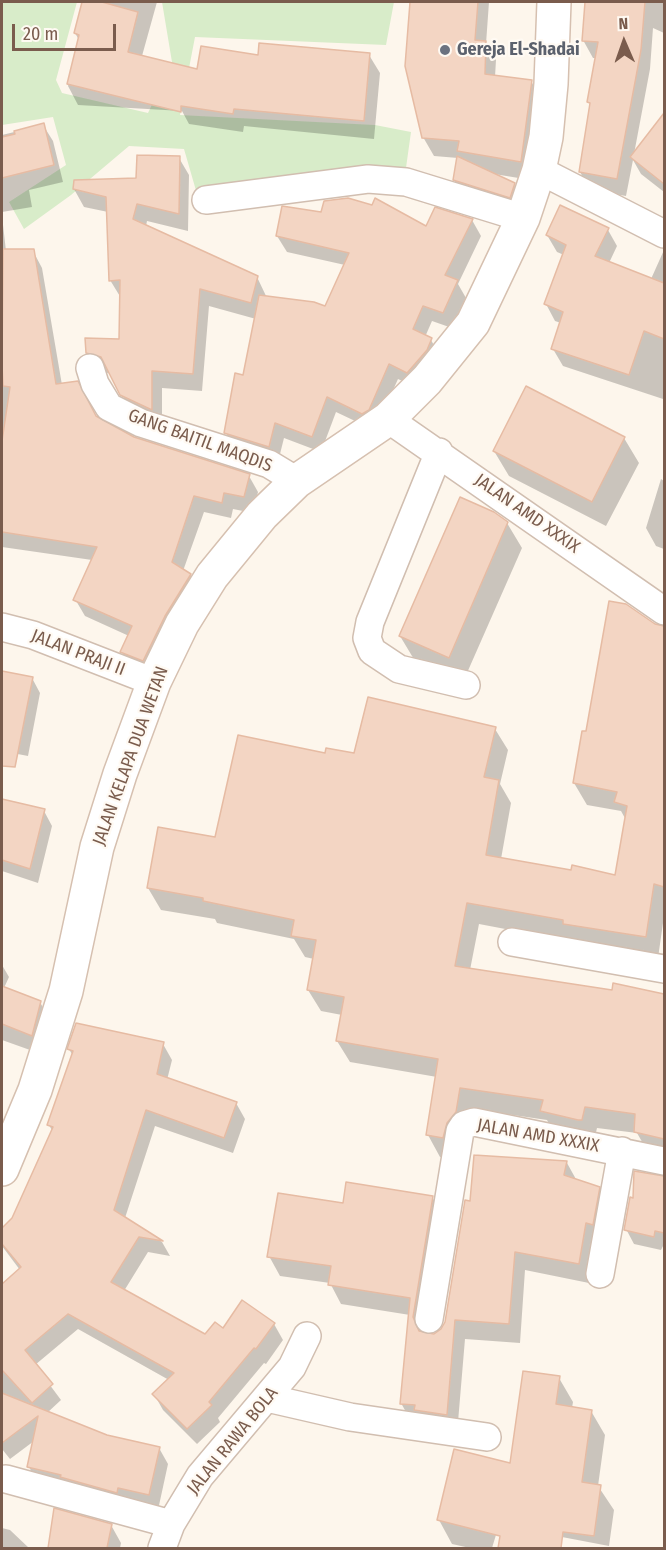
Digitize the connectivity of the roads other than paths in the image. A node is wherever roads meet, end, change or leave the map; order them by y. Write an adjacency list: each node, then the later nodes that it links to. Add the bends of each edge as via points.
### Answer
1 (554, 2): 2 (street, JALAN KELAPA DUA WETAN, via 551,84)
2 (539, 170): 4 (street, JALAN KELAPA DUA WETAN); 5 (street)
3 (206, 200): 4 (street, via 368,179 406,182)
4 (523, 218): 7 (street, JALAN KELAPA DUA WETAN, via 473,323 427,380)
5 (664, 234)
6 (90, 368): 9 (street, GANG BAITIL MAQDIS, via 109,407 141,423 269,464)
7 (388, 419): 8 (street, JALAN AMD XXXIX); 9 (street, JALAN KELAPA DUA WETAN)
8 (439, 452): 10 (street, JALAN AMD XXXIX); 13 (street, via 367,638 372,651 399,669)
9 (297, 481): 12 (street, JALAN KELAPA DUA WETAN, via 261,515 212,576 182,624)
10 (664, 612)
11 (2, 627): 12 (street, JALAN PRAJI II, via 33,635)
12 (154, 682): 18 (street, JALAN KELAPA DUA WETAN, via 97,847 66,991 42,1068)
13 (466, 685)
14 (512, 942): 15 (street)
15 (664, 969)
16 (621, 1151): 17 (street, JALAN AMD XXXIX); 19 (street); 20 (street, JALAN AMD XXXIX, via 474,1122 464,1125)
17 (664, 1161)
18 (2, 1169)
19 (600, 1274)
20 (429, 1319)
21 (307, 1336): 22 (street, JALAN RAWA BOLA, via 292,1367)
22 (267, 1398): 23 (street, via 350,1417); 25 (street, JALAN RAWA BOLA, via 200,1476)
23 (487, 1437)
24 (6, 1479): 25 (street)
25 (166, 1536)

